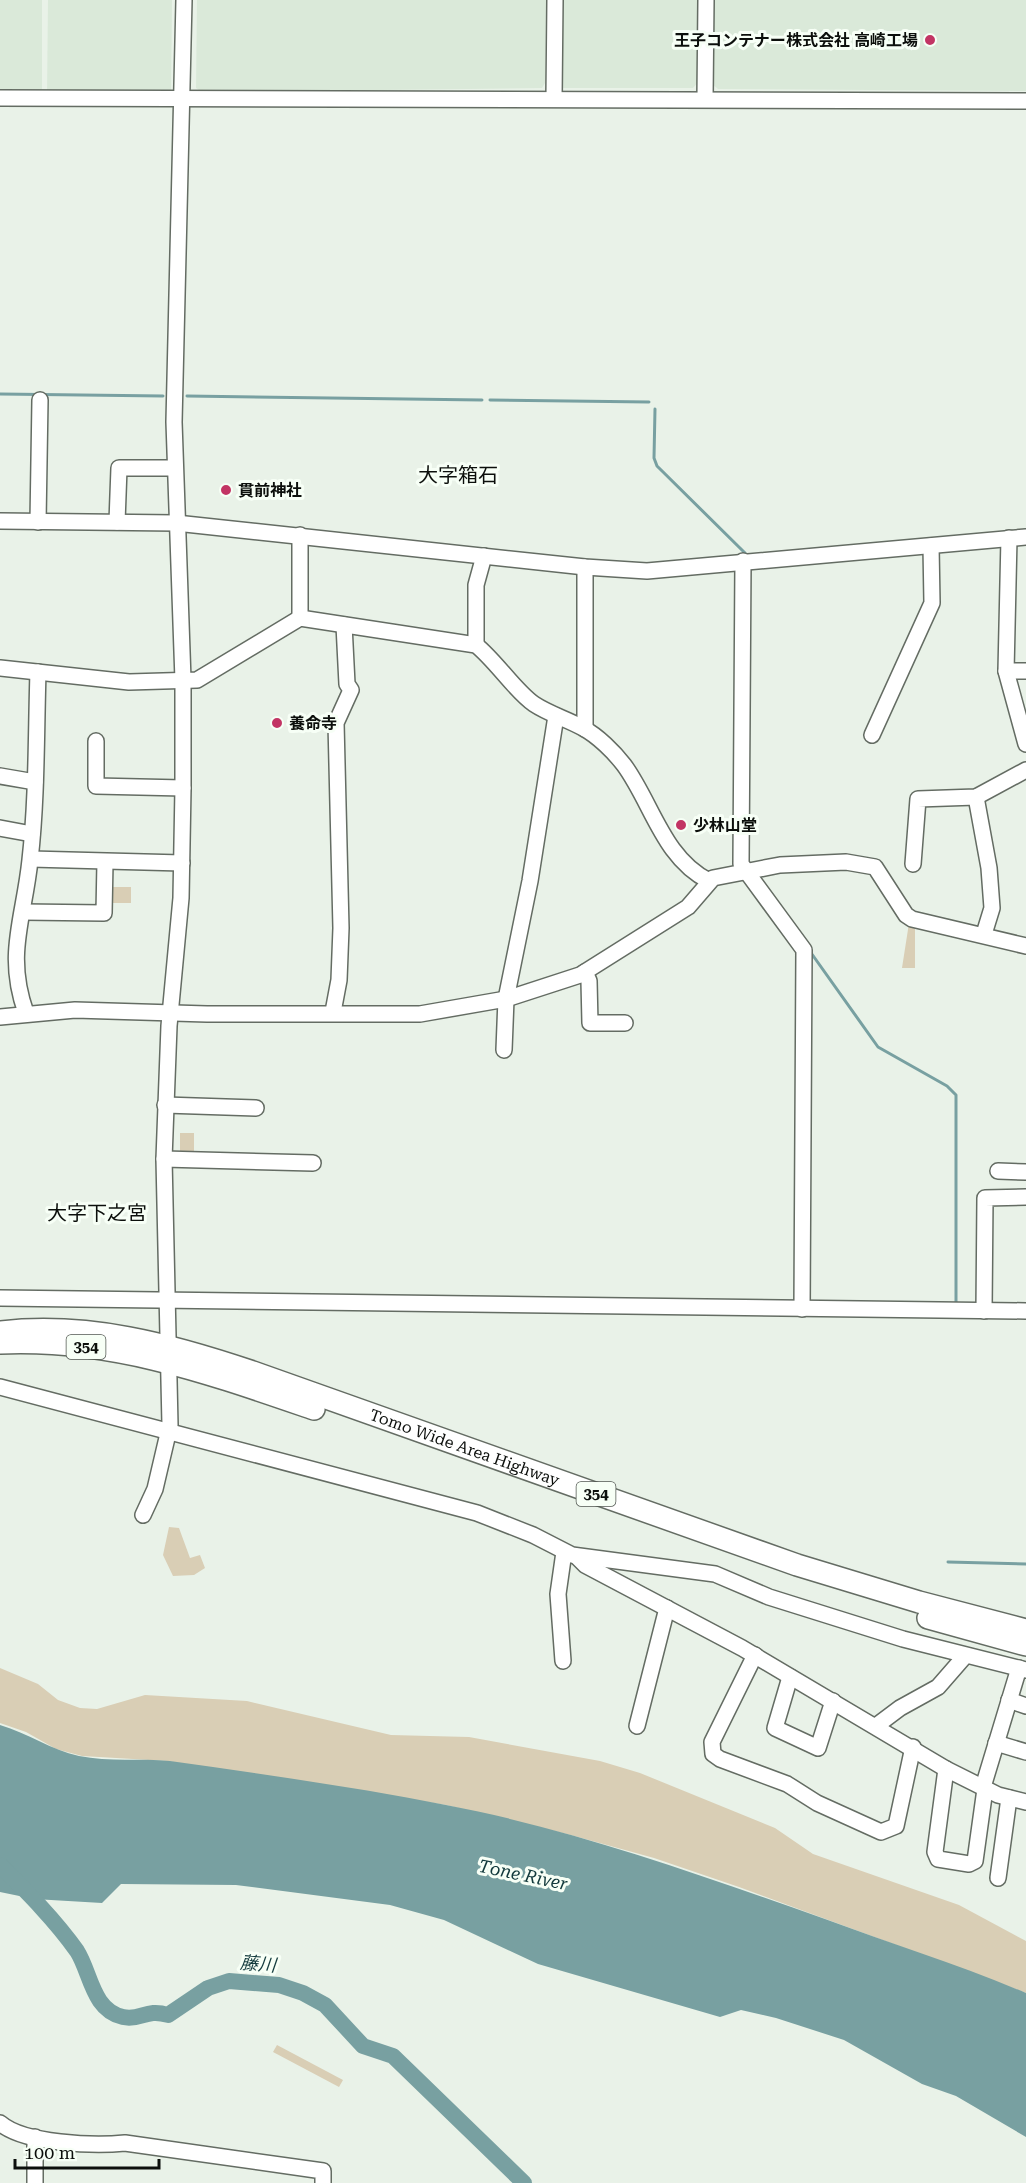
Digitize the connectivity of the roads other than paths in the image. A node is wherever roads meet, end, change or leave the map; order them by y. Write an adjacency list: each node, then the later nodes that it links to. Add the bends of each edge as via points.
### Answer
1 (184, 0): 7 (street)
2 (555, 0): 5 (street)
3 (706, 0): 6 (street)
4 (0, 98): 7 (street)
5 (554, 98): 6 (street); 7 (street)
6 (705, 98): 8 (street)
7 (182, 99): 10 (street)
8 (1026, 101)
9 (40, 400): 12 (street)
10 (174, 468): 13 (street, via 119,468); 14 (street)
11 (0, 521): 12 (street)
12 (38, 522): 13 (street)
13 (117, 522): 14 (street)
14 (176, 523): 15 (street); 29 (street)
15 (300, 535): 19 (street); 22 (street)
16 (1026, 537): 17 (street)
17 (1010, 538): 18 (street); 26 (street)
18 (931, 546): 20 (street); 32 (street, via 932,603)
19 (484, 556): 21 (street); 24 (street, via 476,585)
20 (743, 561): 21 (street, via 647,571); 46 (street, via 741,864)
21 (585, 567): 31 (street)
22 (300, 618): 23 (street); 29 (street, via 204,678)
23 (345, 625): 24 (street); 53 (street, via 347,684 351,690 336,723 341,928)
24 (476, 645): 30 (street, via 532,703)
25 (0, 668): 28 (street)
26 (1006, 671): 27 (street); 34 (street)
27 (1026, 671)
28 (38, 672): 29 (street, via 129,682); 37 (street)
29 (183, 680): 38 (street)
30 (556, 716): 31 (street); 52 (street, via 530,881)
31 (585, 729): 47 (street, via 624,765 676,856)
32 (872, 735)
33 (96, 741): 38 (street, via 96,786)
34 (1026, 744)
35 (1026, 770): 39 (street)
36 (0, 776): 37 (street)
37 (35, 782): 41 (street)
38 (183, 788): 44 (street)
39 (976, 797): 45 (street, via 918,799); 49 (street, via 992,908)
40 (0, 828): 41 (street)
41 (32, 834): 42 (street)
42 (31, 859): 43 (street); 48 (street)
43 (105, 862): 44 (street); 48 (street, via 104,913)
44 (182, 863): 55 (street)
45 (914, 864)
46 (747, 870): 47 (street); 49 (street, via 846,862 875,867 912,919); 69 (street, via 804,950)
47 (709, 881): 51 (street, via 688,907)
48 (23, 912): 54 (street, via 14,962 19,999)
49 (984, 934): 50 (street)
50 (1026, 946)
51 (585, 972): 52 (street); 57 (street, via 590,981 591,1023)
52 (506, 999): 53 (street, via 420,1014); 58 (street)
53 (333, 1012): 55 (street)
54 (26, 1013): 55 (street); 56 (street)
55 (171, 1013): 59 (street)
56 (0, 1017)
57 (625, 1023)
58 (504, 1050)
59 (165, 1105): 60 (street); 61 (street)
60 (256, 1108)
61 (164, 1159): 62 (street); 68 (street)
62 (313, 1163)
63 (999, 1171): 64 (street)
64 (1026, 1172)
65 (1026, 1192): 66 (street)
66 (1026, 1197): 70 (street, via 986,1198)
67 (0, 1298): 68 (street)
68 (168, 1301): 69 (street); 74 (street)
69 (802, 1309): 70 (street)
70 (984, 1311): 71 (street)
71 (1026, 1311)
72 (0, 1332): 74 (highway, Tomo Wide Area Highway / 354, via 82,1331)
73 (0, 1343): 74 (highway, Tomo Wide Area Highway / 354)
74 (170, 1353): 76 (street); 80 (highway, Tomo Wide Area Highway / 354, via 253,1372 797,1565); 81 (highway, Tomo Wide Area Highway / 354, via 793,1575)
75 (0, 1387): 76 (street)
76 (169, 1431): 77 (street, via 155,1489); 78 (street, via 477,1513)
77 (143, 1515)
78 (570, 1554): 79 (street); 83 (street, via 715,1574 786,1603); 84 (street, via 558,1594)
79 (667, 1608): 82 (street); 90 (street)
80 (1026, 1629)
81 (1026, 1645)
82 (755, 1656): 86 (street); 93 (street, via 712,1742 713,1754 720,1759 787,1784 817,1803 881,1832 896,1826)
83 (965, 1656): 85 (street); 91 (street, via 938,1687)
84 (563, 1661)
85 (1023, 1669): 87 (street)
86 (790, 1677): 88 (street); 88 (street, via 775,1728 818,1748)
87 (1009, 1700): 89 (street); 92 (street)
88 (833, 1701): 91 (street)
89 (1026, 1706)
90 (637, 1726)
91 (876, 1726): 93 (street)
92 (996, 1743): 94 (street); 96 (street)
93 (913, 1747): 95 (street)
94 (1026, 1752)
95 (946, 1768): 96 (street); 96 (street, via 935,1852 938,1859 969,1864 975,1861)
96 (984, 1788): 97 (street)
97 (1010, 1798): 98 (street); 99 (street)
98 (1026, 1802)
99 (998, 1878)
100 (0, 2123): 101 (street)
101 (35, 2137): 102 (street); 103 (street, via 98,2146 125,2143 323,2171)
102 (35, 2183)
103 (323, 2183)

